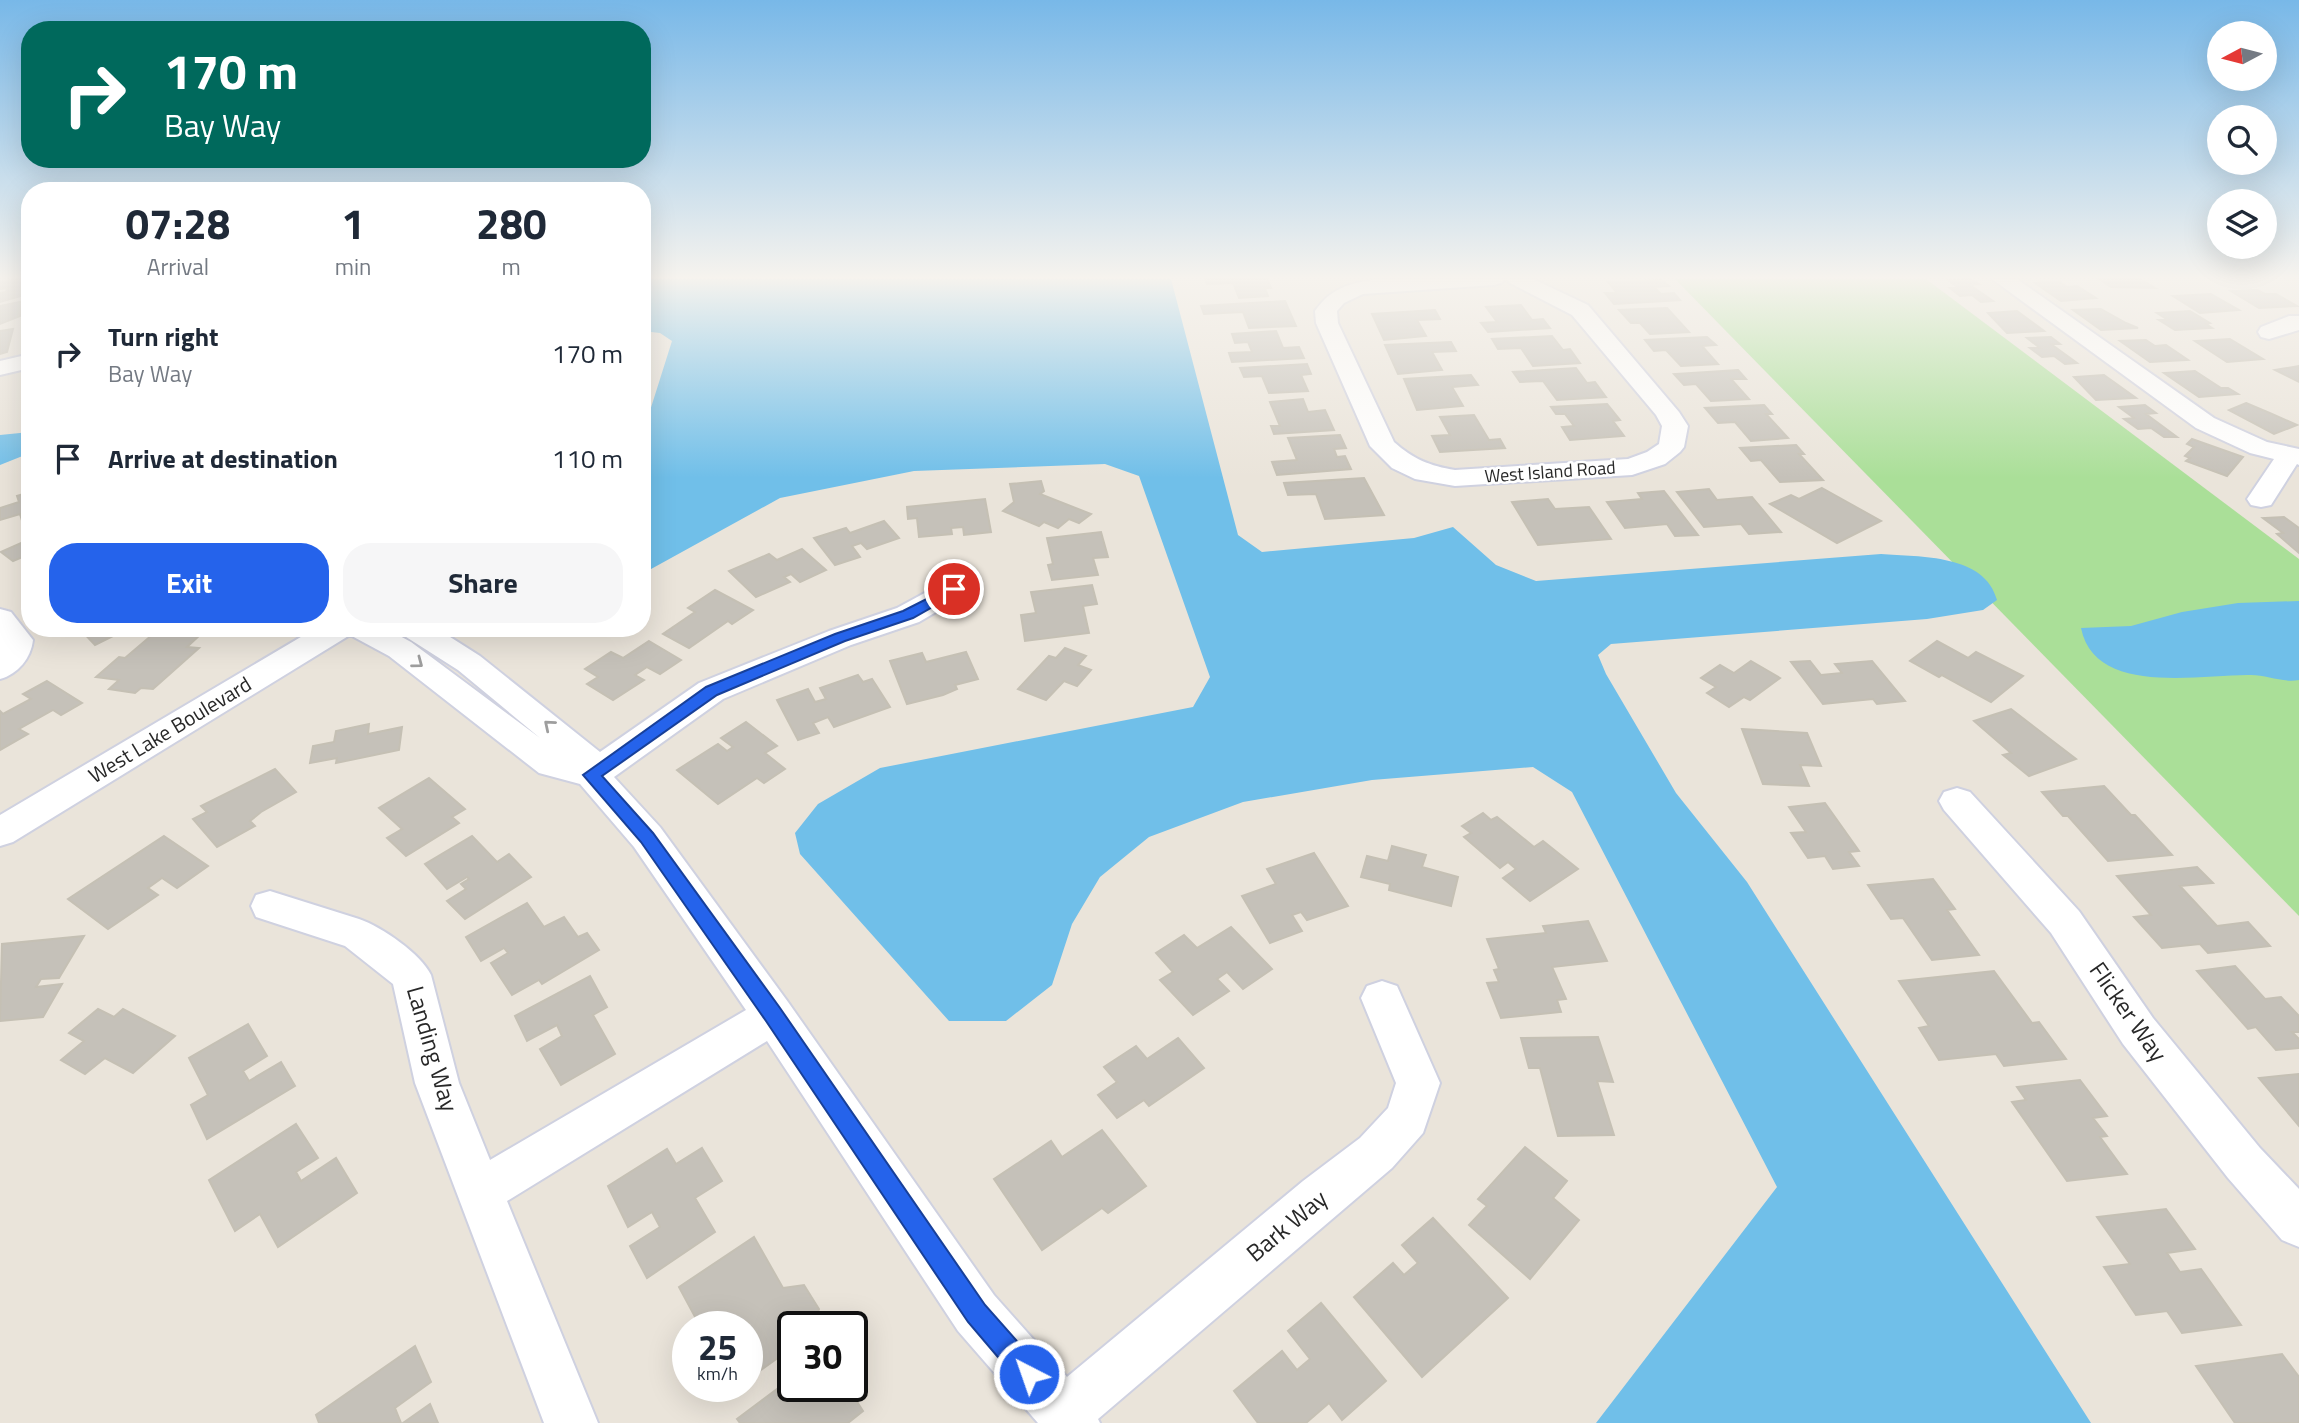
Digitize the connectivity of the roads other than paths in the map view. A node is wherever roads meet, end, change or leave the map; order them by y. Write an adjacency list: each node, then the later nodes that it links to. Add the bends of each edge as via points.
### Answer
1 (1337, 345): 2 (street, West Island Road, via 1383,446 1401,462 1455,478 1632,467 1671,447 1675,426 1667,412)
2 (1613, 345)
3 (2096, 345): 6 (street, via 2205,423 2259,448)
4 (21, 364): 5 (street)
5 (0, 368)
6 (2294, 457): 7 (street)
7 (2261, 499)
8 (954, 589): 15 (street, via 908,615 711,691)
9 (0, 619): 14 (street, via 17,640 16,651)
10 (284, 637): 17 (street, West Lake Boulevard)
11 (324, 637): 18 (street, West Lake Boulevard)
12 (377, 637): 15 (street, one-way to 15, via 400,649 551,764)
13 (428, 637): 15 (street, one-way to 13, via 586,757 532,711)
14 (0, 668)
15 (592, 775): 21 (street, via 647,837)
16 (1957, 801): 23 (street, Flicker Way, via 2065,922 2138,1031)
17 (0, 807)
18 (0, 832)
19 (270, 906): 22 (street, Landing Way, via 359,935 411,975 437,1083)
20 (1382, 998): 24 (street, Bark Way, via 1418,1083 1407,1119 1376,1153)
21 (773, 1014): 22 (street); 24 (street, via 976,1314)
22 (480, 1192): 25 (street, Landing Way)
23 (2299, 1224)
24 (1068, 1419)
25 (570, 1423)

